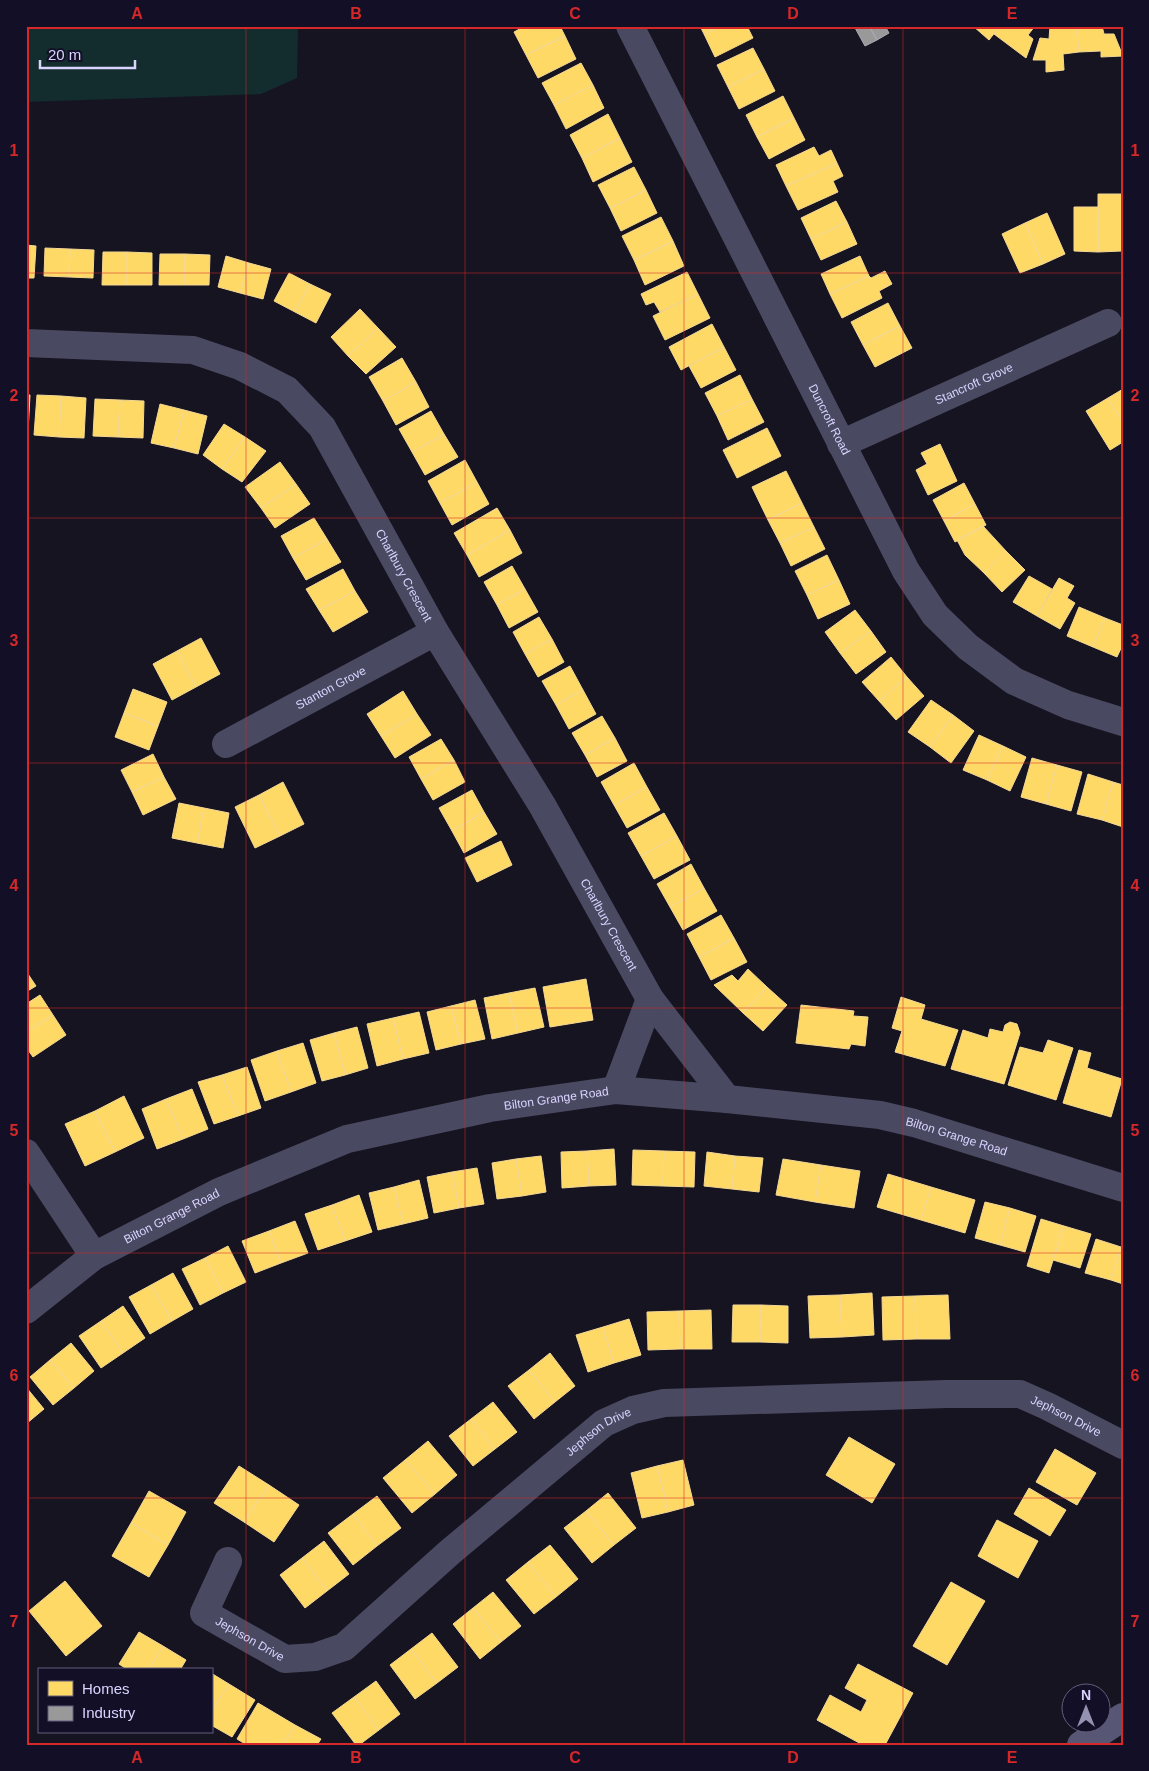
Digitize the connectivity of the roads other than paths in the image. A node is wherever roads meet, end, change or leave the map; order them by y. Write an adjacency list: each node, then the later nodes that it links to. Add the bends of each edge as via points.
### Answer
1 (630, 26): 4 (street, Duncroft Road)
2 (1108, 323): 4 (street, Stancroft Grove)
3 (26, 344): 5 (street, Charlbury Crescent, via 193,350 240,366 287,390 322,427)
4 (841, 444): 6 (street, Duncroft Road, via 906,571 935,615 968,647 1014,681 1068,705)
5 (435, 632): 7 (street, Stanton Grove); 8 (street, Charlbury Crescent, via 542,805)
6 (1123, 722)
7 (226, 744)
8 (650, 999): 9 (street); 10 (street, Charlbury Crescent)
9 (616, 1090): 10 (street, Bilton Grange Road); 13 (street, Bilton Grange Road, via 490,1108 346,1139 220,1192)
10 (727, 1099): 12 (street, Bilton Grange Road, via 880,1115)
11 (26, 1153): 13 (street)
12 (1123, 1188)
13 (94, 1256): 14 (street, Bilton Grange Road)
14 (26, 1310)
15 (1123, 1445): 16 (street, Jephson Drive, via 1020,1394 664,1403 633,1410 604,1423 450,1552 344,1647 316,1657 285,1659 204,1613)
16 (228, 1561)
17 (1123, 1717): 18 (street)
18 (1081, 1745)

